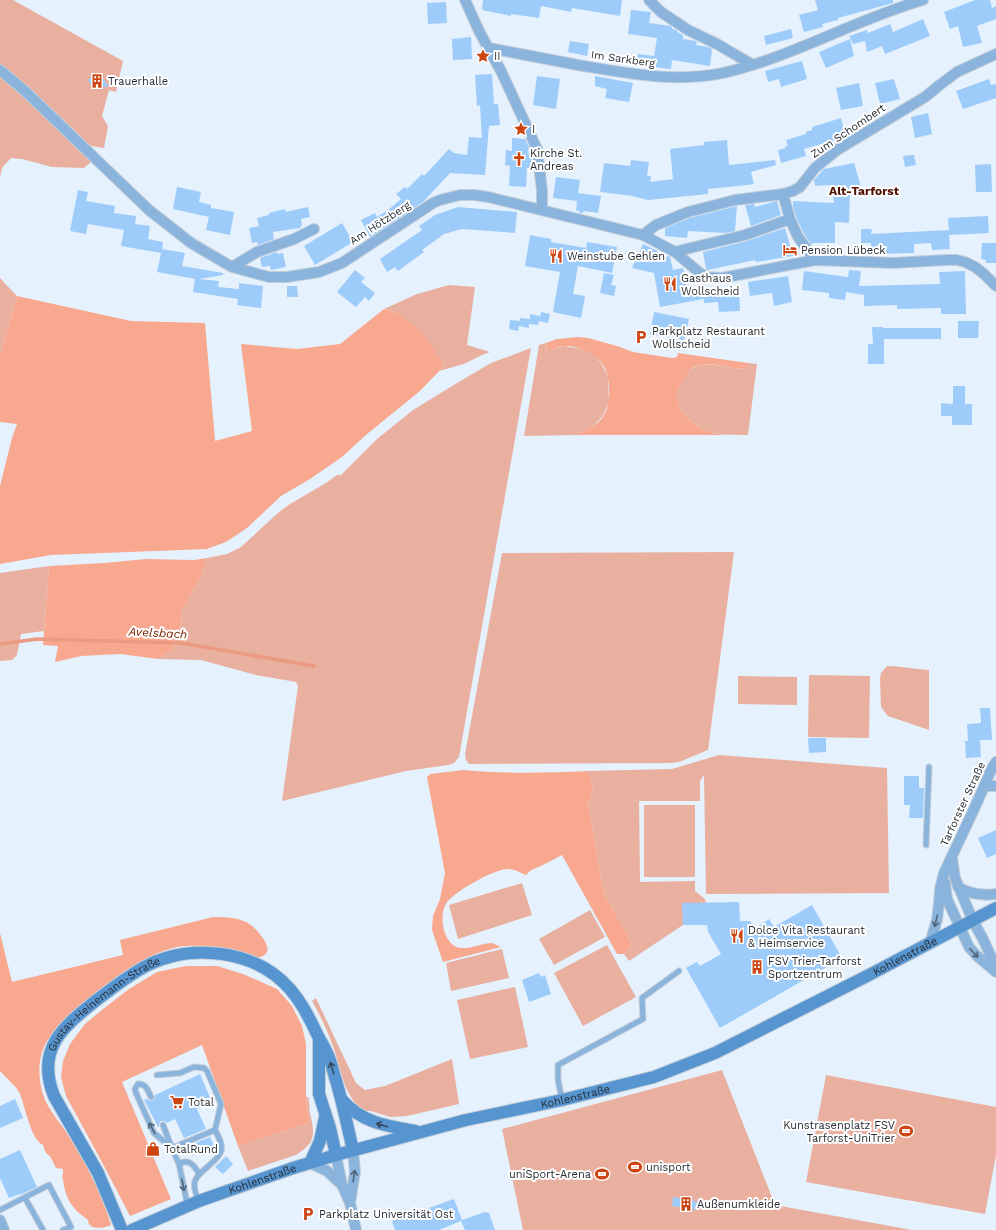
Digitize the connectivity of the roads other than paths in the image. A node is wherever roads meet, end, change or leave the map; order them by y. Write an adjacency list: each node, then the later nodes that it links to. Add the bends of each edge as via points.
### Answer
1 (465, 0): 4 (street)
2 (649, 0): 6 (street, via 661,12 688,30)
3 (923, 0): 6 (street, Im Sarkberg, via 895,8)
4 (489, 48): 6 (street, Im Sarkberg, via 649,76 705,76); 9 (street, via 537,148)
5 (996, 54): 8 (street, Zum Schombert, via 957,72 926,97 838,150 815,168 800,187)
6 (753, 65)
7 (0, 70): 15 (street, Am Hötzberg, via 169,227)
8 (783, 194): 10 (street); 12 (street, Zum Schombert, via 735,200 683,214 656,225)
9 (542, 210): 12 (street, Am Hötzberg); 15 (street, Am Hötzberg, via 488,197 454,196 433,203 342,263 319,272 300,276 269,277)
10 (790, 219): 13 (street, via 745,235); 14 (street, via 798,237)
11 (314, 229): 15 (street, via 257,252)
12 (643, 235): 13 (street)
13 (675, 252): 14 (street, via 700,273 715,278)
14 (815, 260): 16 (street, via 893,263 957,260 975,267)
15 (232, 267)
16 (996, 286)
17 (996, 762): 19 (street, Tarforster Straße)
18 (929, 767): 21 (lane)
19 (984, 786): 20 (street); 22 (street, Tarforster Straße)
20 (996, 786)
21 (926, 844)
22 (952, 856): 23 (street, Tarforster Straße); 24 (street, Tarforster Straße)
23 (944, 873): 28 (street, via 947,898); 29 (street, Tarforster Straße, one-way to 29, via 937,920)
24 (958, 887): 25 (street, via 978,895); 27 (street, Tarforster Straße)
25 (996, 894)
26 (996, 908): 27 (main road, Kohlenstraße)
27 (973, 921): 28 (main road, Kohlenstraße); 30 (street, Tarforster Straße)
28 (959, 927): 29 (main road, Kohlenstraße); 32 (street, one-way to 32, via 968,947)
29 (930, 943): 37 (main road, Kohlenstraße, via 715,1053 654,1077)
30 (996, 968)
31 (680, 971): 37 (lane, via 642,998 643,1019 558,1065)
32 (996, 972)
33 (319, 1038): 36 (main road, Gustav-Heinemann-Straße, one-way to 33, via 328,1056); 38 (main road, Gustav-Heinemann-Straße, via 319,1089); 57 (main road, Gustav-Heinemann-Straße, via 303,1006 281,980 245,960 207,952 173,955 148,964 123,980 69,1023 52,1045 48,1068 51,1089 98,1173)
34 (157, 1075): 40 (lane, via 180,1073 200,1066 204,1068 221,1104)
35 (151, 1097): 42 (lane, one-way to 35, via 154,1133 136,1093 138,1084 145,1086)
36 (342, 1100): 41 (main road, one-way to 36, via 369,1120 355,1113); 43 (main road, Gustav-Heinemann-Straße)
37 (562, 1100): 41 (main road, Kohlenstraße)
38 (325, 1112): 44 (main road, Gustav-Heinemann-Straße); 45 (main road, Gustav-Heinemann-Straße, via 323,1131)
39 (163, 1125): 42 (lane)
40 (215, 1130): 42 (lane); 47 (lane, via 221,1152)
41 (421, 1132): 43 (main road, Kohlenstraße)
42 (172, 1148): 46 (lane)
43 (353, 1150): 44 (main road, Kohlenstraße); 51 (street, one-way to 43, via 355,1172)
44 (336, 1155): 45 (main road, Kohlenstraße); 48 (street)
45 (310, 1163): 48 (street, via 327,1171); 50 (main road, Kohlenstraße)
46 (179, 1164): 47 (lane, via 183,1161 190,1162); 50 (lane, one-way to 50, via 186,1198)
47 (200, 1174): 50 (lane, via 194,1183)
48 (342, 1185): 51 (street)
49 (25, 1198): 52 (lane); 55 (lane); 56 (lane, via 49,1185 71,1227)
50 (194, 1203): 58 (main road, Kohlenstraße)
51 (350, 1203): 59 (street)
52 (0, 1210)
53 (0, 1220): 54 (street)
54 (4, 1230)
55 (43, 1230)
56 (63, 1230)
57 (122, 1230)
58 (132, 1230)
59 (356, 1230)

